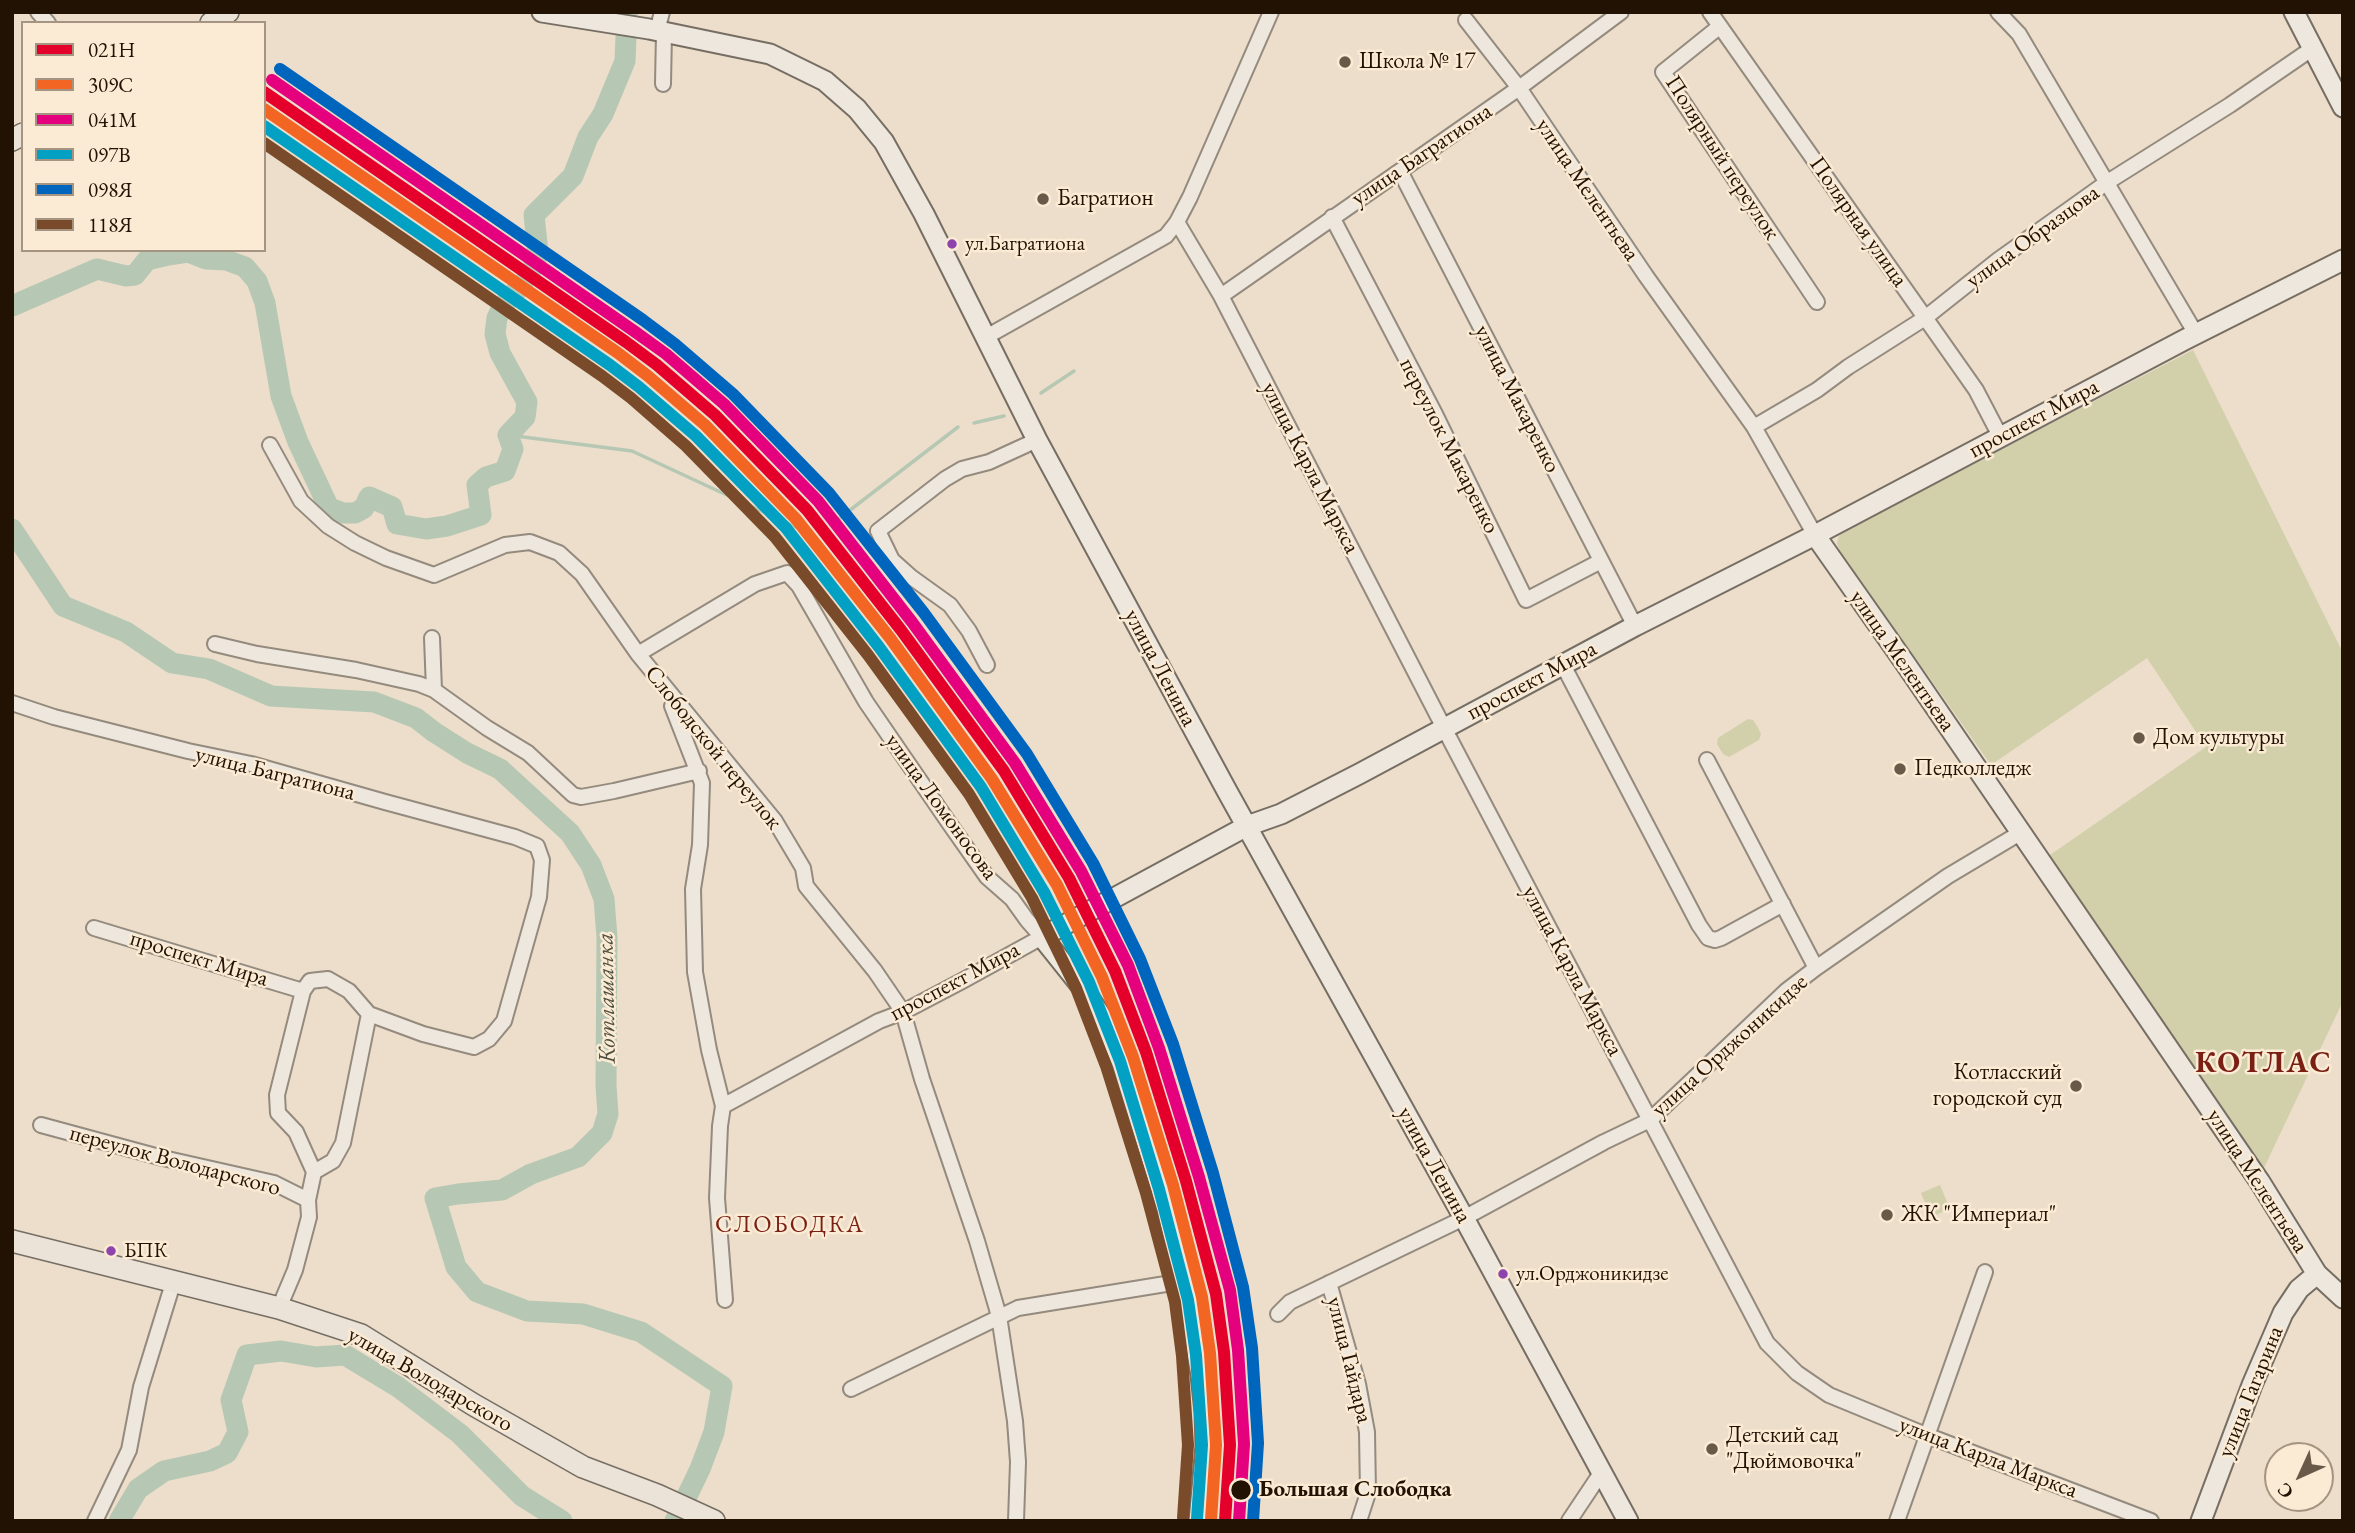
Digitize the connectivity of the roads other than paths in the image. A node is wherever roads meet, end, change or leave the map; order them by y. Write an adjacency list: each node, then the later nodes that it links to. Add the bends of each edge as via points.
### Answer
1 (542, 12): 8 (street, улица Ленина, via 609,24)
2 (1271, 12): 17 (street)
3 (1621, 12): 12 (street, улица Багратиона)
4 (1710, 12): 9 (street, Полярная улица)
5 (1998, 12): 15 (street, via 2019,34)
6 (2294, 12): 10 (street)
7 (1466, 20): 12 (street, улица Мелентьева)
8 (656, 26): 11 (street); 23 (street, улица Ленина, via 770,54 841,94 884,142)
9 (1719, 27): 20 (street, Полярный переулок, via 1662,72); 21 (street, Полярная улица)
10 (2313, 48): 13 (street); 15 (street, улица Образцова)
11 (663, 84)
12 (1519, 88): 14 (street, улица Багратиона); 24 (street, улица Мелентьева)
13 (2343, 107)
14 (1400, 171): 16 (street, улица Багратиона); 29 (street, улица Макаренко)
15 (2106, 183): 21 (street, улица Образцова); 22 (street)
16 (1332, 217): 19 (street, улица Багратиона); 29 (street, переулок Макаренко, via 1526,600)
17 (1177, 222): 19 (street, улица Карла Маркса); 23 (street, via 1166,236)
18 (2343, 260): 22 (street, проспект Мира)
19 (1221, 296): 39 (street, улица Карла Маркса)
20 (1817, 302)
21 (1925, 318): 24 (street, улица Образцова); 25 (street, Полярная улица, via 1976,390)
22 (2196, 334): 25 (street, проспект Мира)
23 (986, 337): 26 (street, улица Ленина)
24 (1754, 427): 28 (street, улица Мелентьева)
25 (2000, 436): 28 (street, проспект Мира)
26 (1037, 440): 34 (street, via 962,469 878,531 892,560 950,605); 42 (street, улица Ленина)
27 (270, 445): 33 (street, Слободской переулок, via 301,501 328,526 386,558 434,575 505,545 530,542 559,553 582,574)
28 (1815, 535): 30 (street, проспект Мира); 43 (street, улица Мелентьева)
29 (1601, 561): 30 (street, улица Макаренко)
30 (1635, 626): 35 (street, проспект Мира)
31 (432, 638): 37 (street)
32 (215, 643): 37 (street)
33 (638, 654): 36 (street, Слободской переулок); 46 (street, улица Ломоносова, via 755,584 787,573 866,702 955,832 987,877)
34 (987, 665)
35 (1563, 665): 39 (street, проспект Мира); 44 (street, via 1708,937 1721,938)
36 (665, 688): 41 (street); 49 (street, Слободской переулок, via 775,821 803,868 806,886)
37 (434, 690): 41 (street, via 528,753 573,795 614,791)
38 (12, 703): 50 (street, улица Багратиона, via 251,764 515,836 537,846 542,860 539,897 505,1021 489,1039 474,1047)
39 (1444, 728): 42 (street, проспект Мира, via 1281,814); 52 (street, улица Карла Маркса)
40 (1707, 761): 44 (street)
41 (699, 771): 51 (street, via 700,845 693,889 695,972)
42 (1247, 826): 46 (street, проспект Мира); 56 (street, улица Ленина)
43 (2020, 832): 47 (street, улица Орджоникидзе); 59 (street, улица Мелентьева, via 2260,1182)
44 (1783, 904): 47 (street)
45 (94, 928): 48 (street, проспект Мира)
46 (1042, 937): 49 (street, проспект Мира); 61 (street, улица Ломоносова, via 1082,987 1113,1040 1153,1160)
47 (1816, 968): 52 (street, улица Орджоникидзе)
48 (303, 991): 50 (street, via 310,981 328,979 349,990); 54 (street, via 277,1095 278,1113 296,1132)
49 (904, 1012): 51 (street, проспект Мира, via 879,1021); 67 (street, Слободской переулок)
50 (369, 1014): 54 (street, via 343,1143 333,1161)
51 (723, 1106): 64 (street, via 717,1198)
52 (1650, 1120): 56 (street, улица Орджоникидзе); 69 (street, улица Карла Маркса, via 1768,1343 1797,1373 1829,1395)
53 (41, 1125): 55 (street, переулок Володарского, via 274,1183)
54 (314, 1172): 55 (street)
55 (308, 1200): 65 (street, via 309,1217 295,1270)
56 (1464, 1218): 62 (street, улица Орджоникидзе); 70 (street, улица Ленина)
57 (12, 1241): 60 (main road, улица Володарского)
58 (1985, 1272): 69 (street)
59 (2317, 1274): 63 (street, улица Мелентьева); 80 (street, улица Гагарина, via 2299,1289 2283,1313)
60 (174, 1280): 65 (main road, улица Володарского); 71 (street, via 141,1387 129,1450)
61 (1184, 1281): 67 (street, via 1018,1308); 74 (street, улица Ломоносова, via 1205,1412)
62 (1329, 1283): 66 (street, улица Орджоникидзе, via 1290,1302); 75 (street, улица Гайдара, via 1367,1432 1368,1493)
63 (2343, 1298)
64 (725, 1300)
65 (279, 1308): 72 (main road, улица Володарского, via 361,1335 583,1467)
66 (1278, 1314)
67 (999, 1317): 68 (street); 73 (street, Слободской переулок, via 1015,1421)
68 (851, 1389)
69 (1926, 1435): 78 (street); 79 (street, улица Карла Маркса)
70 (1601, 1473): 76 (street); 77 (street, улица Ленина)
71 (95, 1521)
72 (714, 1521)
73 (1016, 1521)
74 (1199, 1521)
75 (1359, 1521)
76 (1569, 1521)
77 (1628, 1521)
78 (1897, 1521)
79 (2151, 1521)
80 (2201, 1521)

